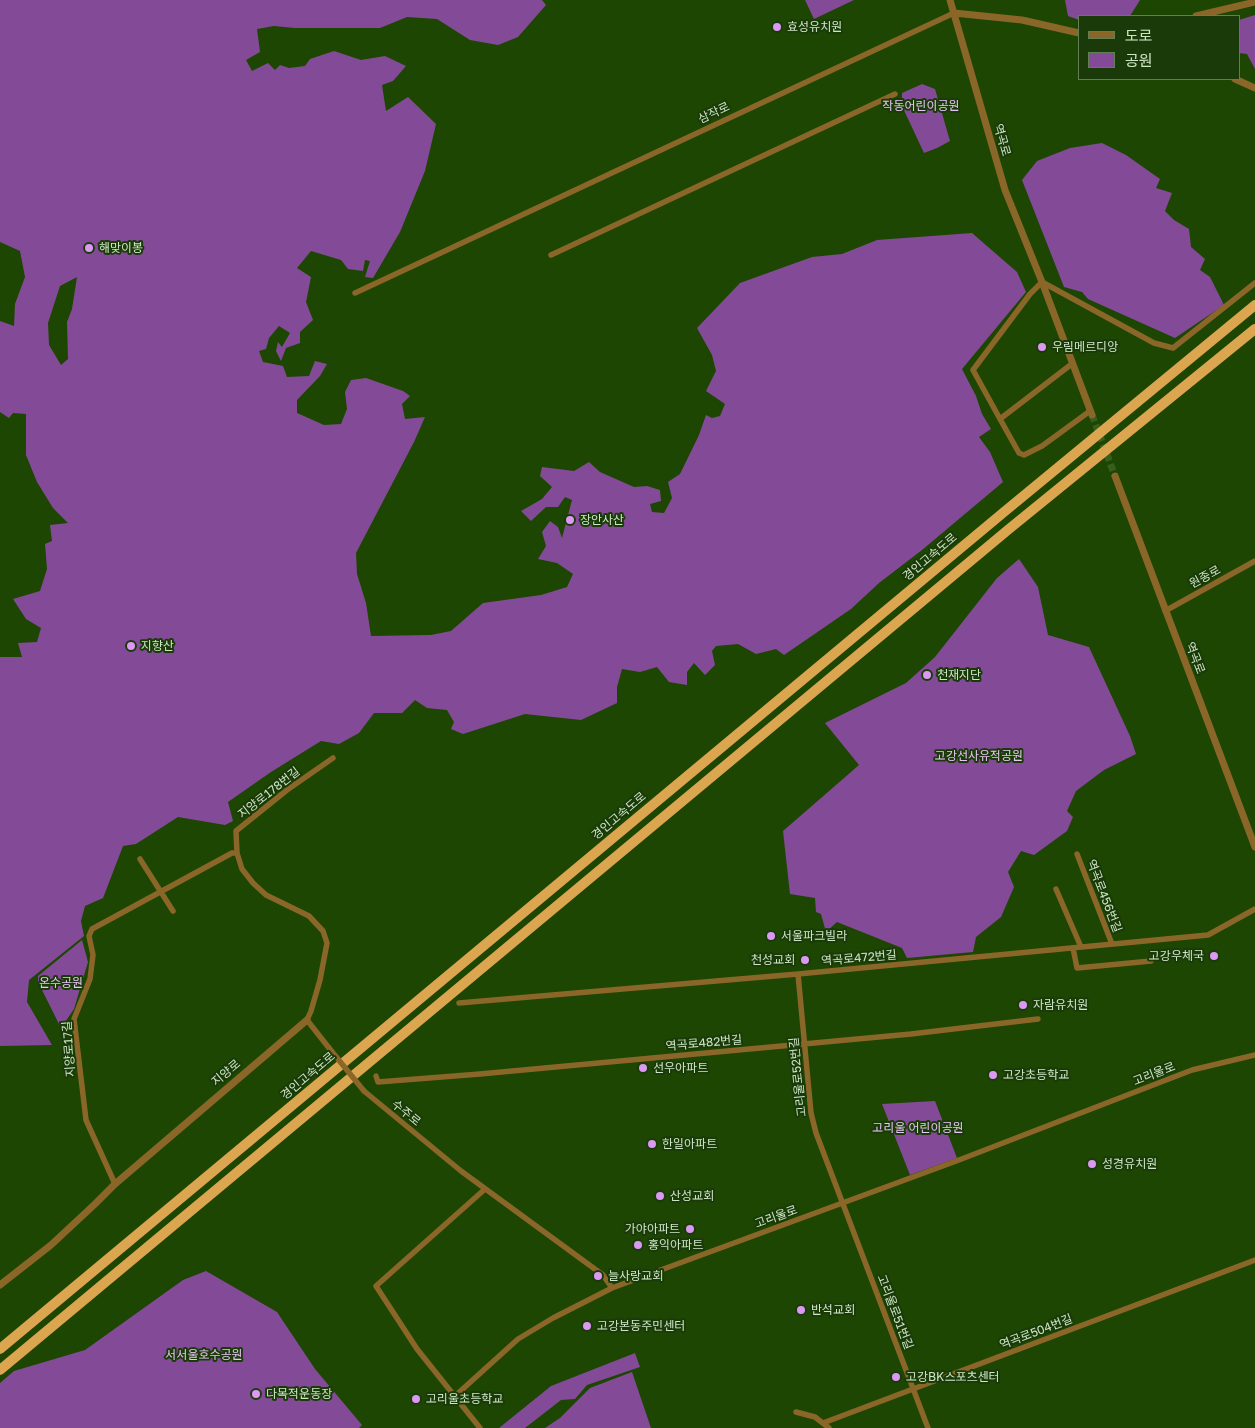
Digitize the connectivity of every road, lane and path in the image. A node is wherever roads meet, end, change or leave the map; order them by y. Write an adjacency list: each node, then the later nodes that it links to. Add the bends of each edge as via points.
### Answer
1 (950, 0): 3 (street, 역곡로)
2 (1255, 2): 4 (street)
3 (954, 13): 5 (street, via 1022,20); 10 (street, 역곡로, via 1005,190); 12 (street, 삼작로)
4 (1200, 15)
5 (1078, 33)
6 (1237, 80): 7 (street)
7 (1255, 88)
8 (895, 94): 9 (street)
9 (551, 255)
10 (1042, 282): 11 (street, via 1154,343 1173,348); 15 (street, 역곡로); 17 (street, via 973,370)
11 (1255, 283)
12 (355, 294)
13 (1255, 305): 47 (highway, 경인고속도로)
14 (1255, 329): 48 (highway, via 1009,529)
15 (1073, 363): 16 (street, 역곡로); 17 (street)
16 (1091, 413): 17 (street, via 1031,454 1024,455 1019,453)
17 (1000, 419)
18 (1115, 476): 20 (street, 역곡로)
19 (1255, 561): 20 (street, 원종로)
20 (1165, 611): 22 (street, 역곡로)
21 (332, 758): 23 (street, 지양로178번길, via 236,831)
22 (1255, 847)
23 (237, 853): 27 (street, 지양로17길); 37 (street, 지양로, via 242,869 266,895 309,916 323,931 327,943 320,980)
24 (1077, 854): 30 (street, 역곡로456번길)
25 (140, 859): 27 (street)
26 (1056, 888): 31 (street)
27 (162, 892): 29 (street); 41 (street, 지양로17길, via 92,930 89,936 93,955 90,979 74,1019 86,1120)
28 (1255, 909): 30 (street, 역곡로472번길, via 1208,935)
29 (173, 911)
30 (1112, 944): 31 (street, 역곡로472번길)
31 (1081, 947): 32 (street, 역곡로472번길)
32 (1073, 948): 33 (street, via 1077,968); 34 (street, 역곡로472번길)
33 (1151, 961)
34 (798, 974): 35 (street, 역곡로472번길); 38 (street, 고리울로52번길)
35 (459, 1003)
36 (1038, 1019): 38 (street, 역곡로482번길)
37 (306, 1020): 41 (street, 지양로); 42 (street, 수주로, bridge, via 364,1091)
38 (805, 1044): 40 (street, 역곡로482번길, via 388,1082 378,1082); 43 (street, 고리울로52번길, via 811,1113)
39 (1255, 1055): 43 (street, 고리울로, via 1192,1070)
40 (376, 1076)
41 (115, 1184): 45 (street, 지양로, via 51,1244)
42 (485, 1189): 46 (street, 수주로, via 603,1275); 50 (street, via 376,1286 416,1349)
43 (842, 1203): 46 (street, 고리울로); 49 (street, 고리울로51번길)
44 (1255, 1260): 49 (street, 역곡로504번길)
45 (0, 1285)
46 (612, 1288): 50 (street, 고리울로, via 518,1339)
47 (0, 1349)
48 (0, 1370)
49 (913, 1389): 52 (street, 역곡로504번길); 55 (street, 고리울로51번길)
50 (455, 1396): 53 (street)
51 (796, 1412): 52 (street)
52 (823, 1423): 54 (street)
53 (480, 1428)
54 (829, 1428)
55 (928, 1428)

